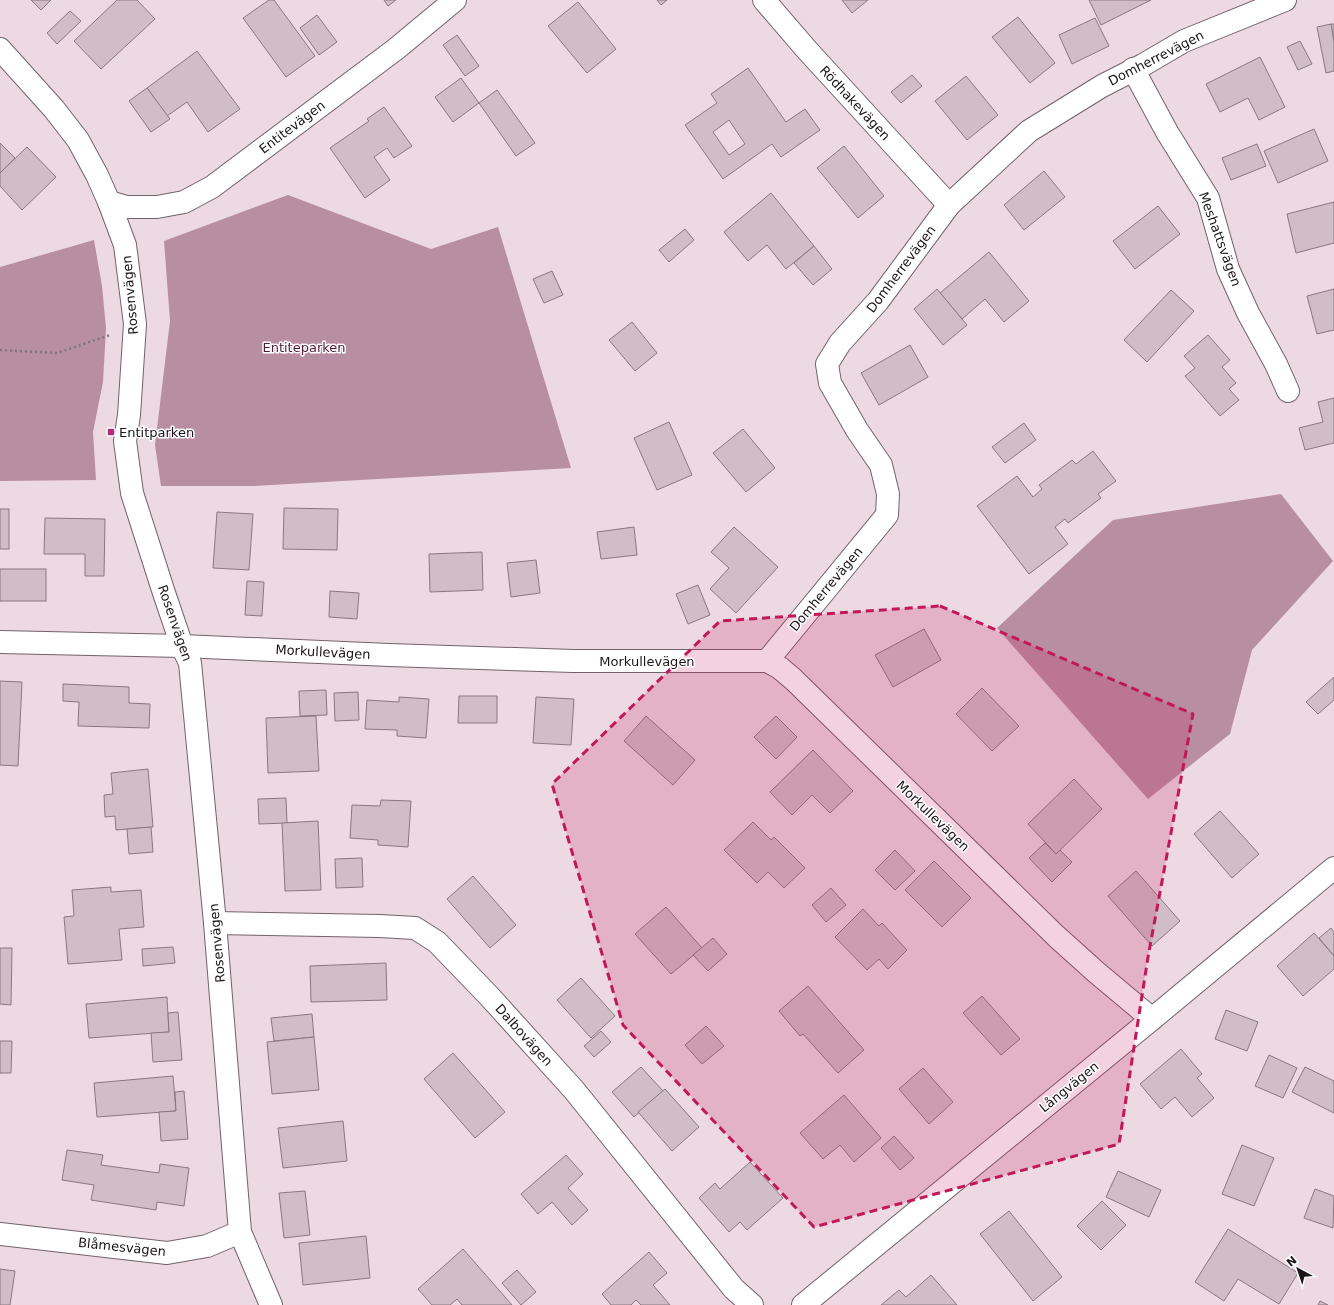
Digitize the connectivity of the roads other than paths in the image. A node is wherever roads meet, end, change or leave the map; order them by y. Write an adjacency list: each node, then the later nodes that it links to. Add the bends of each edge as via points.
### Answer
1 (455, 0): 6 (street, Entitevägen, via 396,48 212,186 184,202 157,207 127,206)
2 (764, 0): 7 (street, Rödhakevägen)
3 (1284, 0): 5 (street, Domherrevägen, via 1184,41)
4 (0, 49): 6 (street, Rosenvägen, via 78,140 98,175)
5 (1133, 69): 7 (street, Domherrevägen, via 1029,131); 8 (street, Meshattsvägen, via 1167,132 1208,198 1228,269)
6 (109, 202): 10 (street, Rosenvägen, via 125,245 135,324 125,441 132,493)
7 (949, 205): 11 (street, Domherrevägen, via 878,301 840,343 827,364 830,383 881,465 888,494 887,515)
8 (1288, 391)
9 (0, 642): 10 (street, Morkullevägen)
10 (182, 646): 11 (street, Morkullevägen, via 557,660); 13 (street, Rosenvägen, via 190,663)
11 (767, 661): 14 (street, Morkullevägen, via 780,668 797,683 1056,936)
12 (1334, 868): 14 (street, Långvägen)
13 (215, 923): 15 (street, Rosenvägen); 18 (street, Dalbovägen, via 415,928 437,942 574,1090 734,1289)
14 (1152, 1020): 19 (street, Långvägen)
15 (240, 1232): 16 (street, Blåmesvägen, via 207,1246 167,1253); 17 (street, Rosenvägen)
16 (0, 1234)
17 (271, 1305)
18 (752, 1305)
19 (803, 1305)

